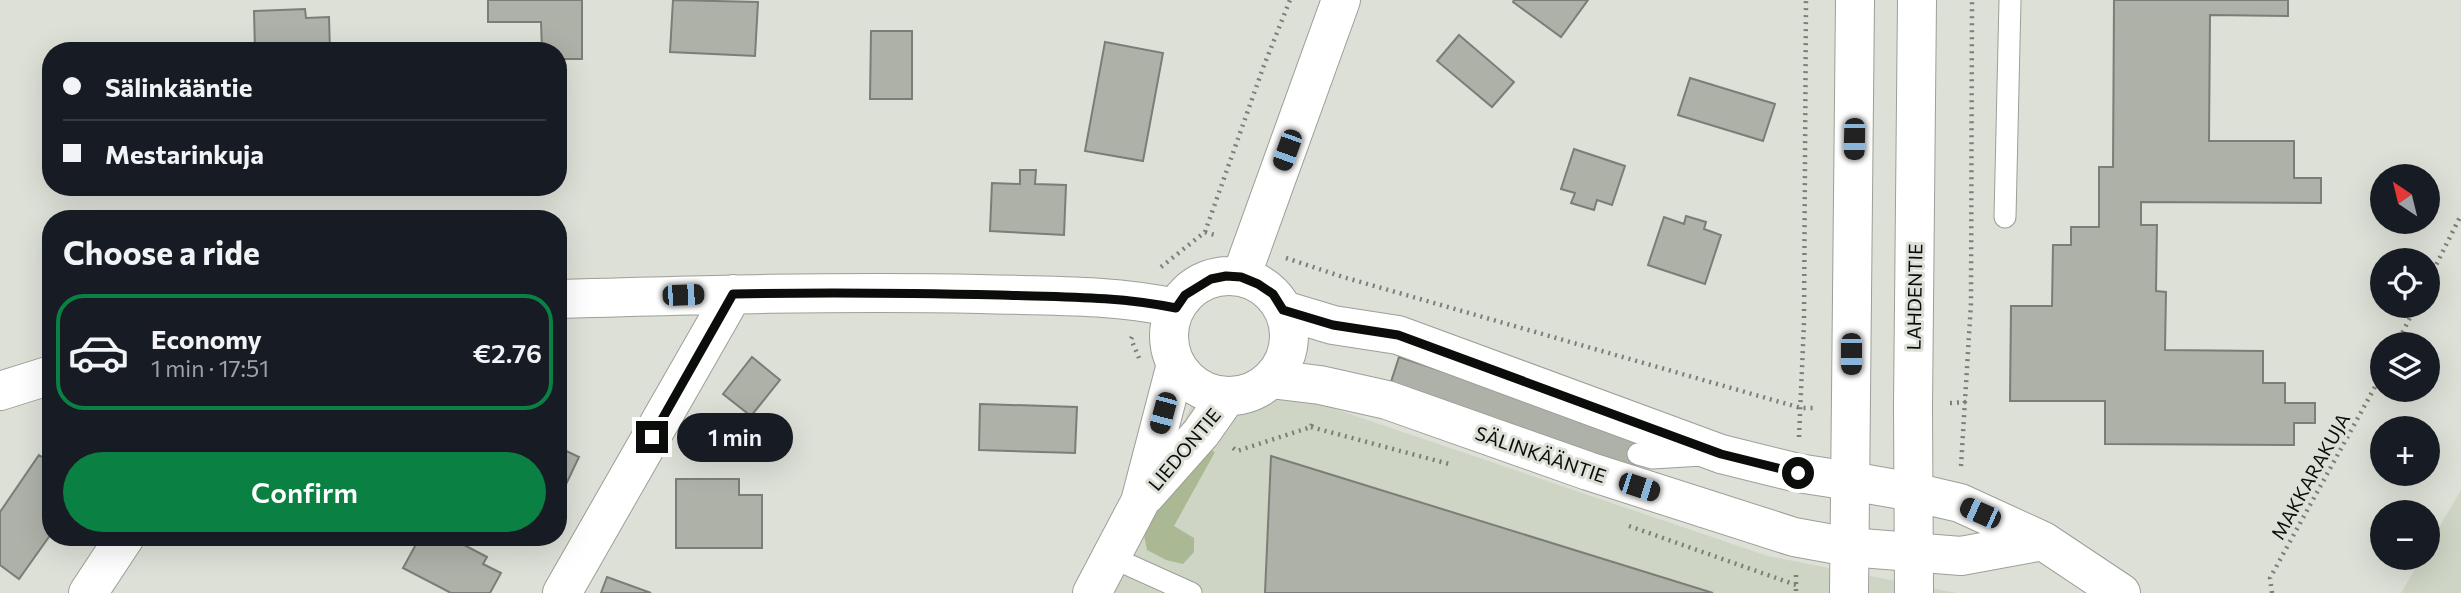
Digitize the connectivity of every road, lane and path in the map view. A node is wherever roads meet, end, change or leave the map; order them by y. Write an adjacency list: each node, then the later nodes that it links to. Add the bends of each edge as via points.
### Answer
1 (1290, 0): 10 (path)
2 (1340, 0): 12 (street)
3 (1805, 0): 25 (path)
4 (1855, 0): 26 (street)
5 (1917, 0): 24 (street, LAHDENTIE)
6 (1972, 0): 23 (path)
7 (2010, 0): 9 (lane)
8 (2461, 215): 11 (path)
9 (2005, 217)
10 (1205, 232): 12 (path); 15 (path, via 1161,266)
11 (2440, 257)
12 (1246, 262): 15 (street); 16 (street, via 1258,284 1273,294); 25 (path, via 1343,277)
13 (733, 294): 14 (street); 15 (street, via 1102,298); 45 (street)
14 (567, 299)
15 (1162, 305): 17 (street)
16 (1283, 310): 19 (street, via 1289,328 1288,347); 29 (street, via 1333,325 1398,335)
17 (1176, 364): 21 (street, via 1198,387); 34 (street, LIEDONTIE)
18 (42, 378): 20 (street)
19 (1271, 379): 21 (street, via 1243,394); 37 (street, SÄLINKÄÄNTIE, via 1387,400)
20 (0, 391)
21 (1227, 396): 34 (street, LIEDONTIE)
22 (2370, 396): 52 (path, MAKKARAKUJA, via 2270,578)
23 (1967, 402): 24 (path); 35 (path)
24 (1913, 406): 33 (street, LAHDENTIE)
25 (1801, 408): 26 (path); 31 (path)
26 (1851, 408): 32 (street)
27 (1311, 427): 30 (path)
28 (1638, 454): 29 (lane, via 1652,458)
29 (1721, 454): 31 (street)
30 (1456, 466)
31 (1798, 473): 32 (street)
32 (1850, 481): 33 (street); 40 (street)
33 (1913, 492): 35 (street); 41 (street, LAHDENTIE)
34 (1140, 502): 42 (street, LIEDONTIE)
35 (1960, 503): 38 (street)
36 (1627, 525): 43 (path)
37 (1794, 537): 40 (street, SÄLINKÄÄNTIE); 43 (path)
38 (2043, 541): 41 (street, SÄLINKÄÄNTIE, via 1961,555); 51 (street)
39 (119, 546): 44 (street)
40 (1849, 547): 41 (street, SÄLINKÄÄNTIE); 49 (street)
41 (1914, 553): 50 (street, LAHDENTIE)
42 (1111, 557): 46 (street, LIEDONTIE); 47 (lane)
43 (1796, 585): 48 (path)
44 (88, 593)
45 (562, 593)
46 (1092, 593)
47 (1191, 593)
48 (1796, 593)
49 (1849, 593)
50 (1914, 593)
51 (2121, 593)
52 (2272, 593)

